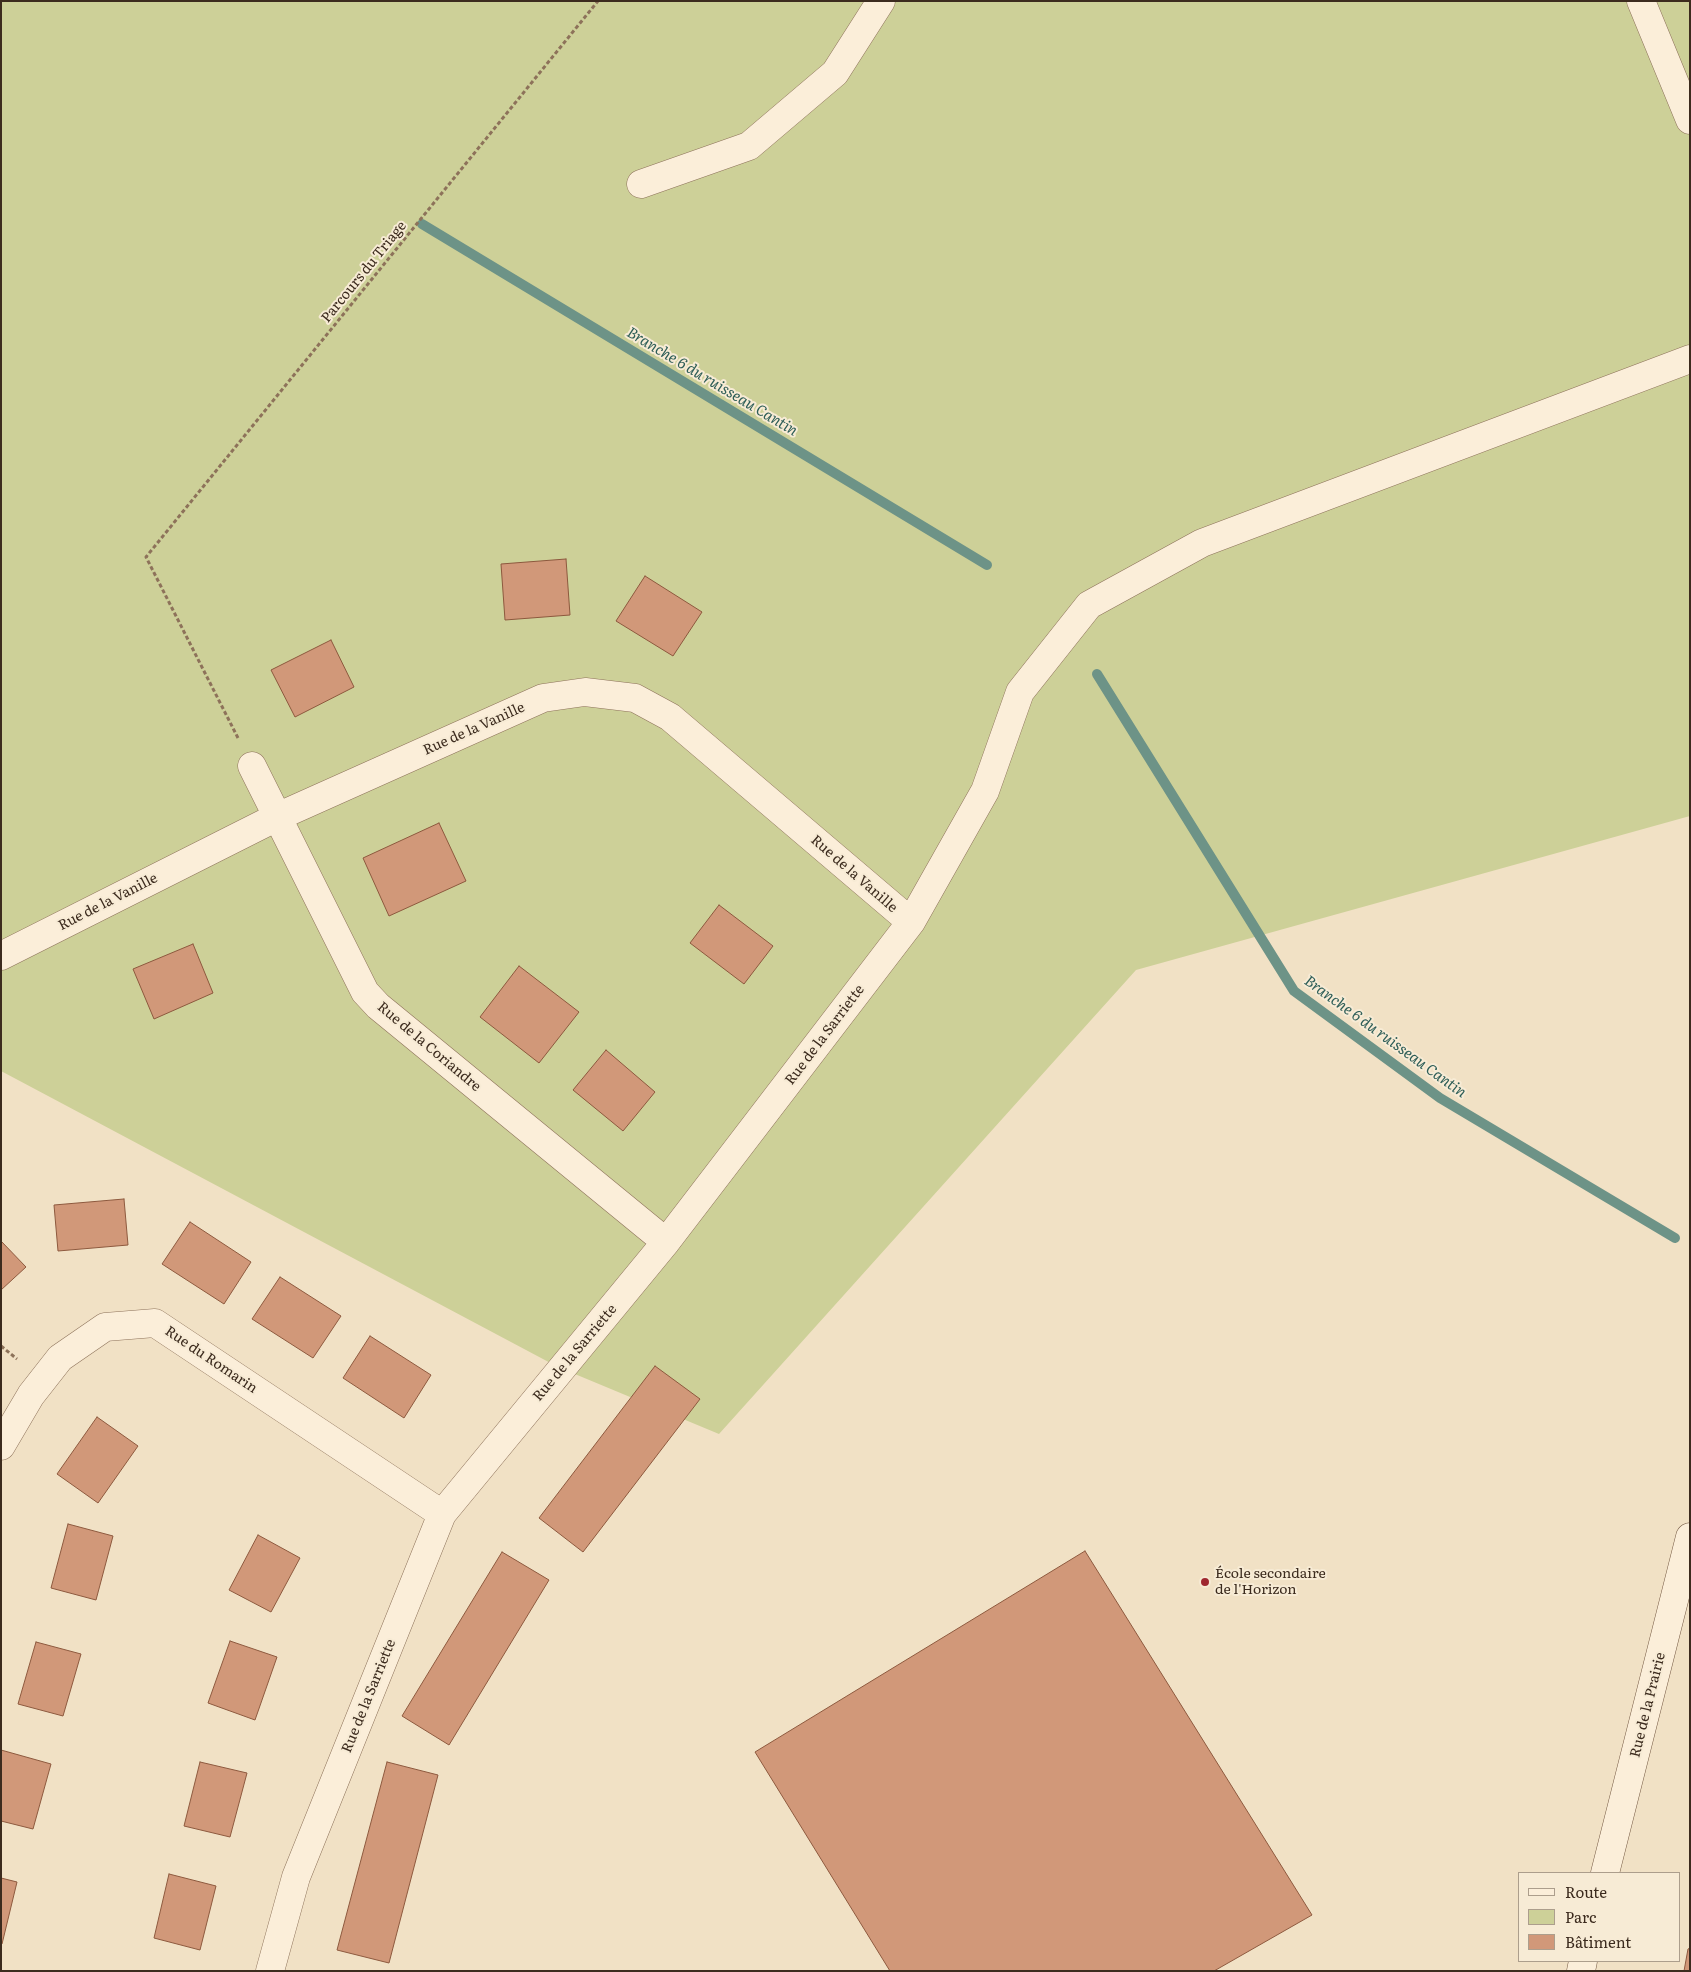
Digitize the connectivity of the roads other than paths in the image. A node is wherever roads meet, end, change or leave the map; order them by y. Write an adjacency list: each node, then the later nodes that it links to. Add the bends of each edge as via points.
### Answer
1 (881, 1): 4 (street, via 835,73 749,146)
2 (1641, 1): 3 (street)
3 (1690, 120)
4 (640, 184)
5 (1690, 359): 8 (street, Rue de la Sarriette, via 1202,543 1089,605 1020,692 985,792)
6 (252, 766): 7 (street, Rue de la Coriandre)
7 (277, 817): 8 (street, Rue de la Vanille, via 543,698 585,692 635,698 670,717); 9 (street, Rue de la Vanille); 10 (street, Rue de la Coriandre, via 365,992)
8 (911, 922): 10 (street, Rue de la Sarriette)
9 (1, 956)
10 (666, 1242): 12 (street, Rue de la Sarriette)
11 (1, 1446): 12 (street, Rue du Romarin, via 31,1395 60,1358 105,1327 155,1323)
12 (442, 1514): 15 (street, Rue de la Sarriette, via 296,1877)
13 (1690, 1537): 14 (street, Rue de la Prairie)
14 (1605, 1872)
15 (270, 1971)

